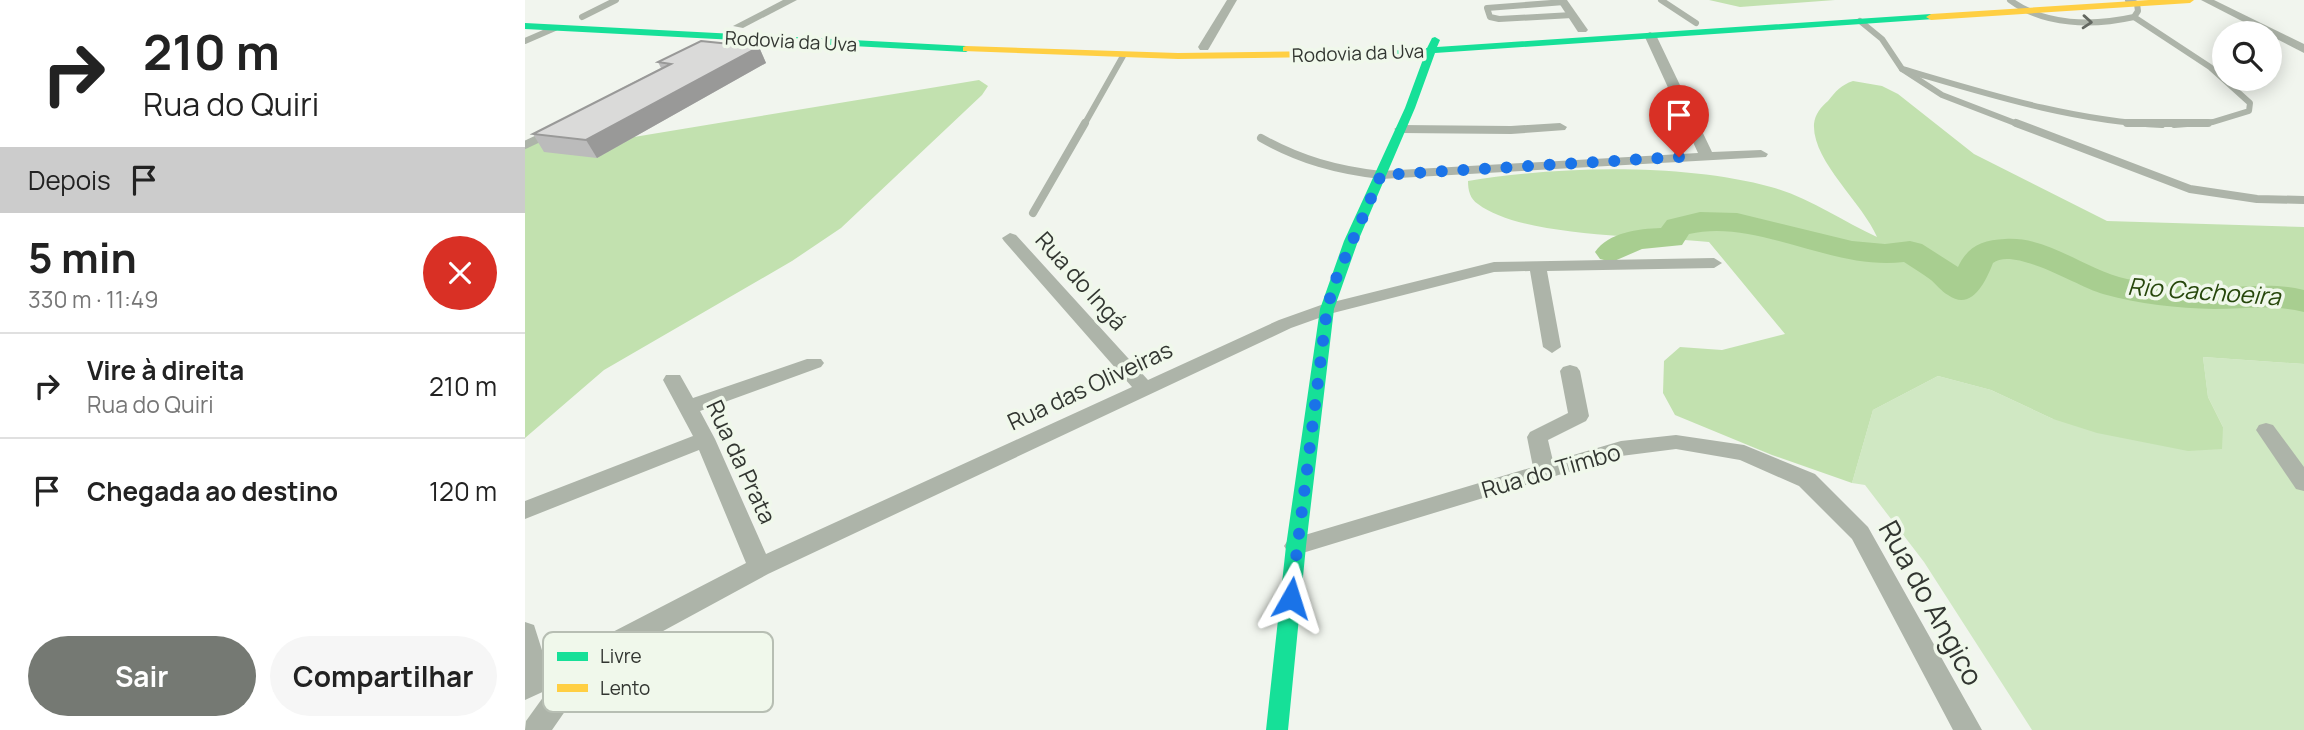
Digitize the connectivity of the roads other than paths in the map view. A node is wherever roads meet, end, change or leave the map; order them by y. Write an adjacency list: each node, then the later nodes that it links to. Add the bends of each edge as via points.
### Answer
1 (616, 0): 14 (lane)
2 (792, 0): 20 (street)
3 (1231, 0): 24 (street)
4 (1661, 0): 16 (lane)
5 (2041, 0): 9 (main road, Rodovia da Uva)
6 (2190, 0): 10 (main road, Rodovia da Uva)
7 (2206, 0): 25 (street)
8 (1563, 1): 13 (street); 13 (lane, via 1487,8 1490,17 1499,19)
9 (2010, 1): 11 (lane); 16 (main road, Rodovia da Uva)
10 (2133, 7): 11 (main road, Rodovia da Uva, one-way to 10); 27 (lane, via 2242,94 2249,111 2210,123 2150,125 2087,119)
11 (2025, 10): 15 (main road, Rodovia da Uva)
12 (525, 14): 14 (main road, Rodovia da Uva)
13 (1573, 15): 19 (street)
14 (582, 17): 20 (main road, Rodovia da Uva)
15 (1860, 21): 21 (main road, Rodovia da Uva); 27 (lane, via 1882,39)
16 (1696, 23): 19 (main road, Rodovia da Uva)
17 (525, 26): 18 (main road, Rodovia da Uva)
18 (556, 28): 20 (main road, Rodovia da Uva); 22 (lane)
19 (1583, 30): 23 (main road, Rodovia da Uva)
20 (731, 36): 24 (main road, Rodovia da Uva, via 934,37); 26 (main road, Rodovia da Uva)
21 (1650, 36): 23 (main road, Rodovia da Uva); 34 (street)
22 (525, 41)
23 (1433, 45): 24 (main road, Rodovia da Uva); 26 (main road, Rodovia da Uva, via 1264,57); 29 (main road)
24 (1204, 47)
25 (2304, 49)
26 (1123, 56): 37 (lane)
27 (1902, 69): 36 (lane, via 1943,95 2190,189 2257,199)
28 (1560, 127): 29 (street)
29 (1401, 129): 35 (main road)
30 (549, 133): 32 (lane)
31 (1261, 138): 35 (lane, via 1293,158 1326,168)
32 (525, 145)
33 (1761, 154): 34 (street)
34 (1706, 155): 35 (street)
35 (1381, 175): 41 (main road)
36 (2304, 200)
37 (1033, 213)
38 (1010, 238): 46 (street, Rua do Ingá)
39 (1714, 263): 40 (street, Rua das Oliveiras)
40 (1538, 266): 41 (street, Rua das Oliveiras, via 1494,267); 42 (street)
41 (1327, 309): 46 (street, Rua das Oliveiras); 54 (main road)
42 (1552, 347)
43 (814, 363): 47 (street)
44 (1570, 371): 50 (street, via 1579,416 1537,437)
45 (673, 380): 47 (street, Rua da Prata)
46 (1144, 388): 55 (street, Rua das Oliveiras)
47 (687, 408): 49 (street, Rua da Prata)
48 (2266, 430): 52 (street)
49 (705, 439): 53 (street); 55 (street, Rua da Prata)
50 (1545, 473): 51 (street, Rua do Timbo, via 1621,449 1676,443 1744,453); 54 (street, Rua do Timbo)
51 (1807, 480): 62 (street, Rua do Angico, via 1860,533)
52 (2304, 483)
53 (525, 510)
54 (1296, 546): 61 (main road)
55 (760, 567): 57 (street, Rua das Oliveiras)
56 (525, 632): 58 (street)
57 (638, 632)
58 (532, 685)
59 (549, 712): 60 (street)
60 (536, 730)
61 (1277, 730)
62 (1968, 730)

